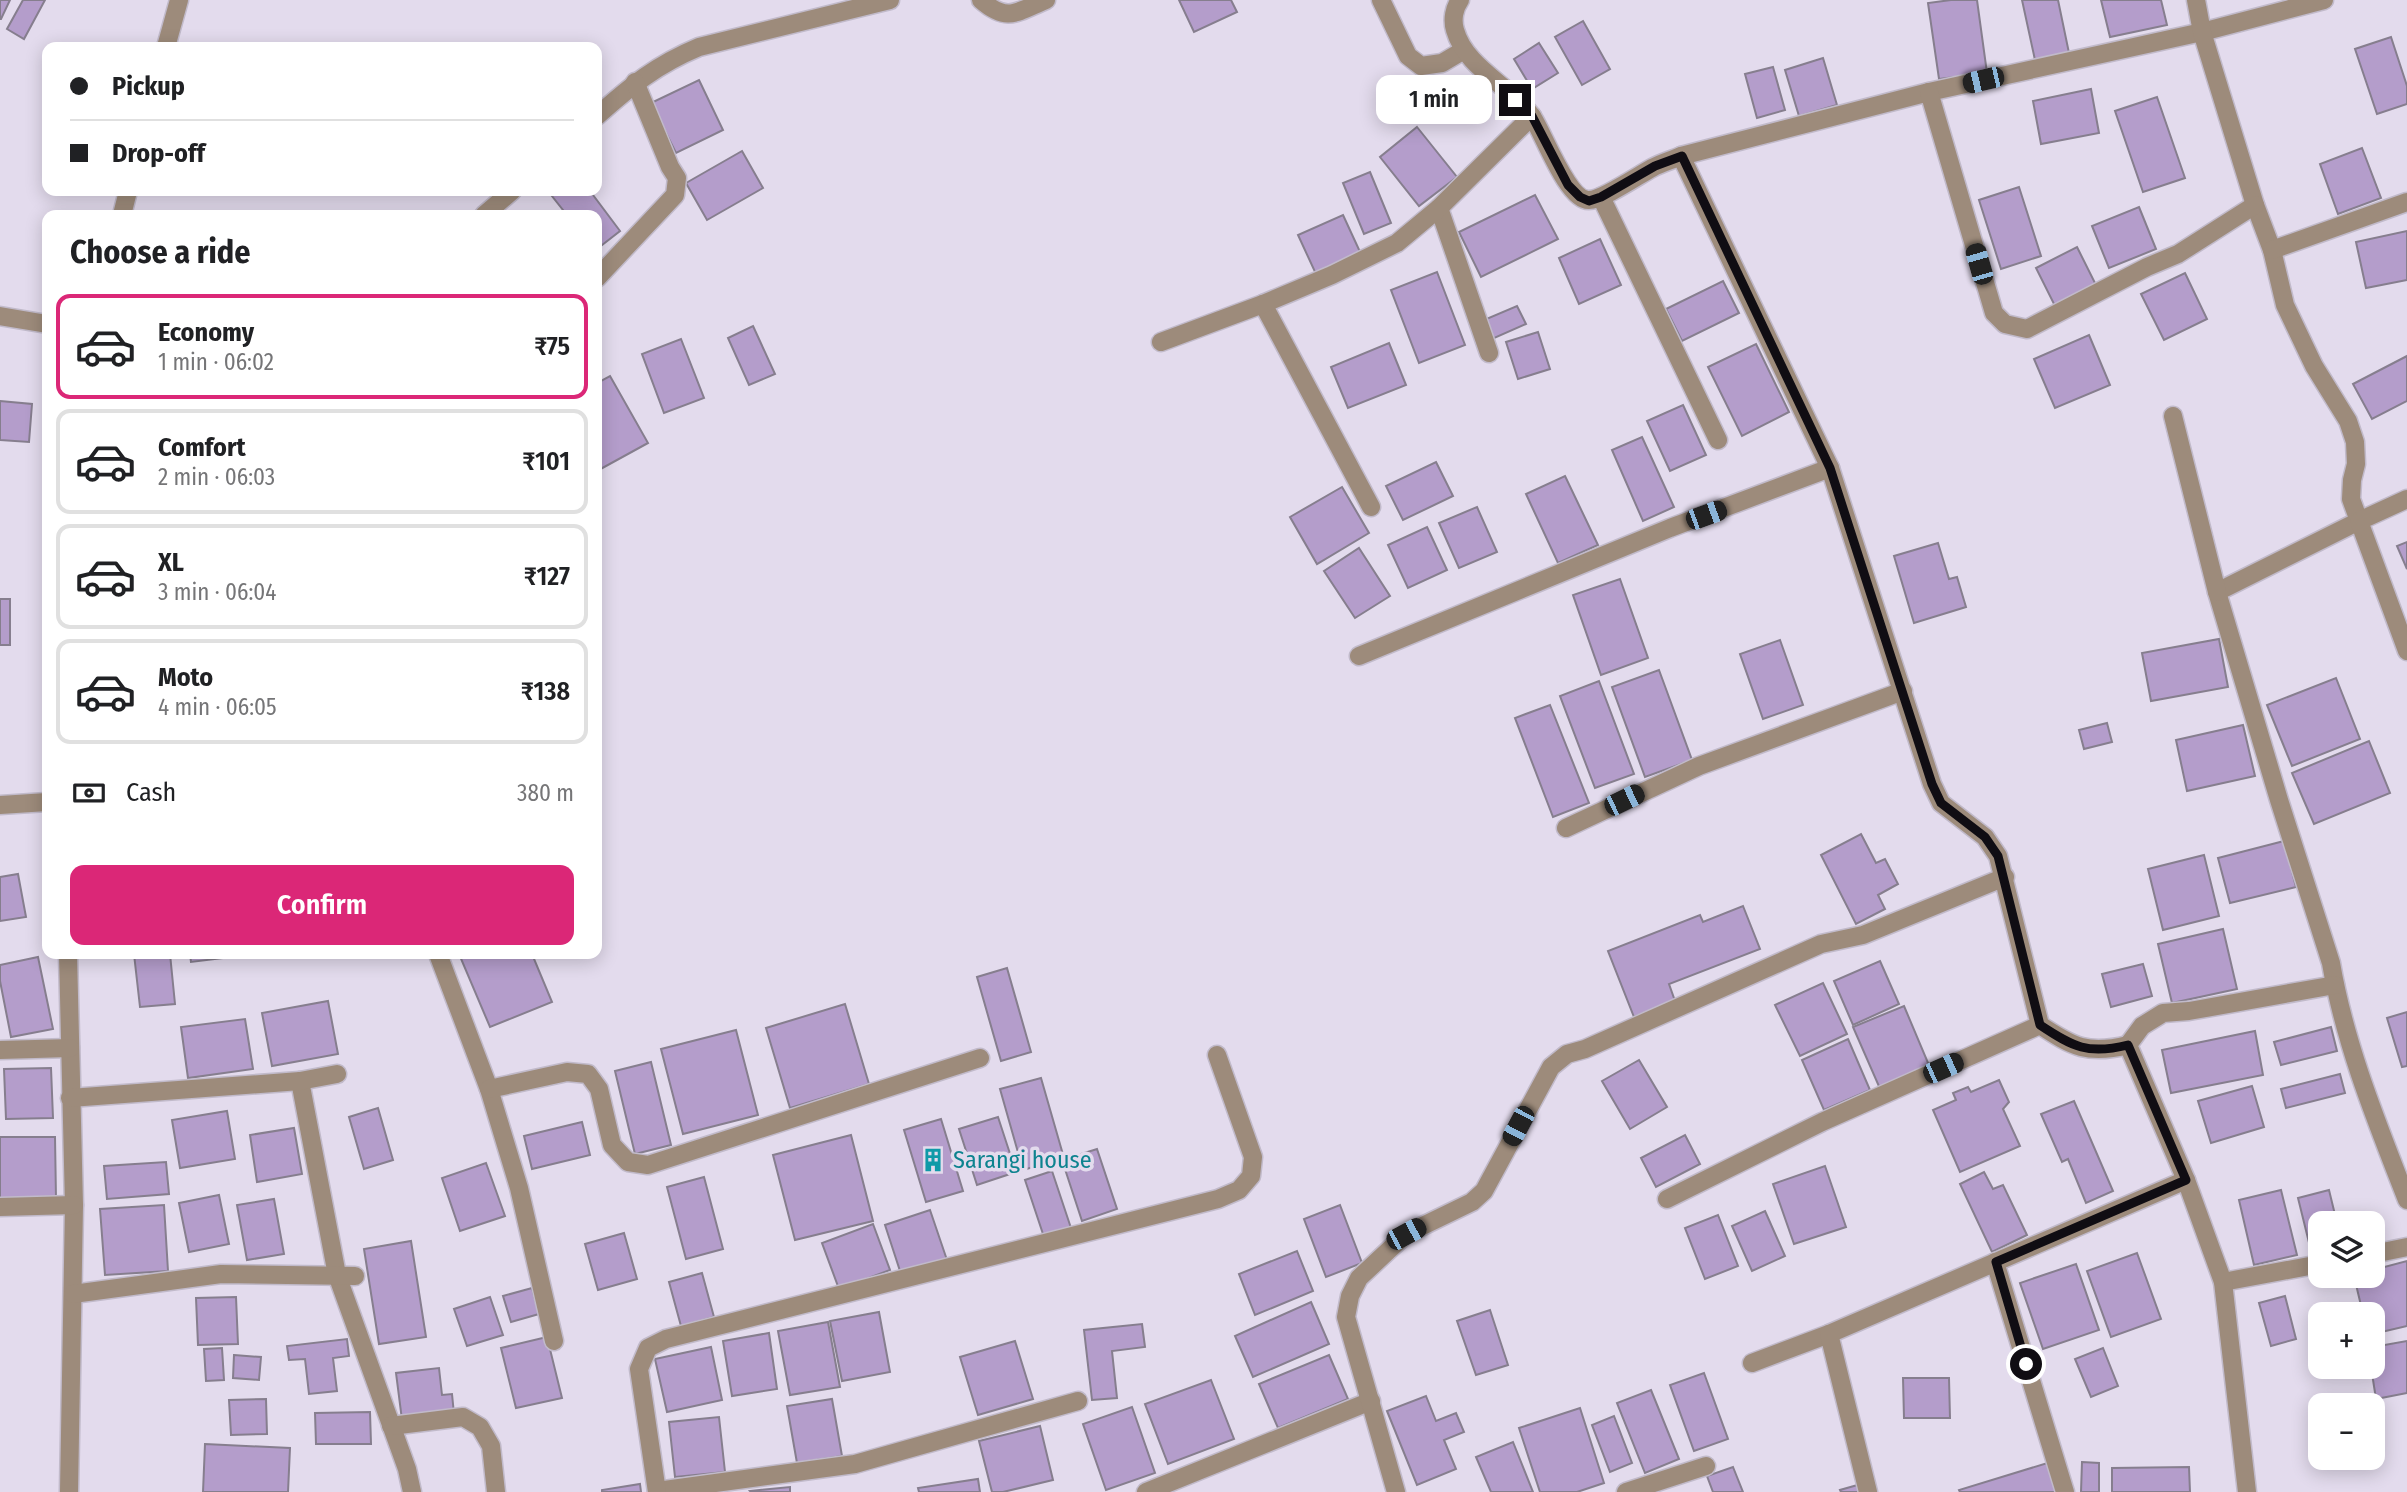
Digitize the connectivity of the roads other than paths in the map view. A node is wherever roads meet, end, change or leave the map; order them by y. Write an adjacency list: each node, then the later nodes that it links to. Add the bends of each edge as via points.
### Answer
1 (179, 0): 10 (street)
2 (890, 0): 12 (street, via 699,47 669,59)
3 (981, 0): 4 (street, via 1006,15)
4 (1046, 0)
5 (1381, 0): 11 (street, via 1408,56 1421,66 1442,63)
6 (1460, 0): 11 (street, via 1454,29)
7 (2196, 0): 9 (street)
8 (2324, 0): 9 (street)
9 (2202, 32): 13 (street); 20 (street)
10 (167, 42)
11 (1464, 50): 15 (street)
12 (635, 82): 14 (street); 24 (street, via 677,178 675,195)
13 (1929, 92): 16 (street); 20 (street, via 1994,313 2004,324 2027,329 2178,254)
14 (602, 112)
15 (1532, 116): 18 (street, via 1568,185 1589,201); 21 (street)
16 (1682, 156): 18 (street); 32 (street)
17 (506, 196): 22 (street)
18 (1601, 197): 31 (street)
19 (2407, 202): 23 (street)
20 (2255, 205): 23 (street)
21 (1439, 208): 25 (street, via 1397,243); 29 (street)
22 (490, 210)
23 (2272, 250): 35 (street, via 2285,305 2356,442 2351,499)
24 (602, 273)
25 (1263, 304): 28 (street); 34 (street)
26 (0, 316): 27 (street)
27 (42, 323)
28 (1161, 342)
29 (1489, 353)
30 (2173, 416): 36 (street)
31 (1718, 440)
32 (1830, 468): 38 (street, via 1670,528); 39 (street)
33 (2407, 499): 35 (street)
34 (1371, 507)
35 (2360, 521): 36 (street); 37 (street)
36 (2217, 592): 46 (street)
37 (2407, 651)
38 (1359, 656)
39 (1903, 691): 42 (street, via 1699,766); 43 (street, via 1941,803 1985,837)
40 (42, 802): 41 (street)
41 (0, 804)
42 (1566, 828)
43 (2005, 877): 47 (street); 74 (street, via 1863,935 1821,944 1559,1060 1541,1084 1484,1191 1472,1202 1406,1234 1359,1278 1346,1317)
44 (68, 959): 49 (street)
45 (440, 959): 55 (street)
46 (2335, 985): 48 (street, via 2163,1013 2143,1026); 59 (street, via 2364,1087)
47 (2040, 1025): 48 (street, via 2087,1050); 58 (street, via 1822,1122)
48 (2128, 1045): 57 (street)
49 (70, 1048): 50 (street); 56 (street)
50 (0, 1050)
51 (1217, 1055): 80 (street, via 1253,1157 1251,1176 1239,1190 666,1339 648,1348 639,1369)
52 (979, 1058): 55 (street, via 648,1165 628,1162 612,1145 600,1089 588,1074 567,1072)
53 (338, 1074): 54 (street)
54 (300, 1081): 56 (street); 66 (street)
55 (489, 1089): 71 (street, via 528,1223)
56 (70, 1098): 60 (street)
57 (2186, 1180): 64 (street); 68 (street)
58 (1667, 1199)
59 (2407, 1200)
60 (74, 1205): 61 (street); 69 (street)
61 (0, 1207)
62 (2407, 1247): 63 (street)
63 (2385, 1252)
64 (1996, 1262): 70 (street); 85 (street)
65 (2308, 1266): 68 (street)
66 (337, 1275): 67 (street); 69 (street, via 221,1274); 75 (street)
67 (355, 1276)
68 (2223, 1282): 86 (street)
69 (73, 1294): 77 (street)
70 (1829, 1334): 72 (street); 84 (street)
71 (554, 1341)
72 (1752, 1363)
73 (1078, 1401): 80 (street, via 855,1464)
74 (1371, 1401): 81 (street); 82 (street)
75 (391, 1426): 78 (street); 79 (street, via 463,1417 480,1427 491,1446)
76 (1706, 1466): 83 (street)
77 (69, 1492)
78 (412, 1492)
79 (496, 1492)
80 (657, 1492)
81 (1146, 1492)
82 (1396, 1492)
83 (1626, 1492)
84 (1868, 1492)
85 (2065, 1492)
86 (2247, 1492)

